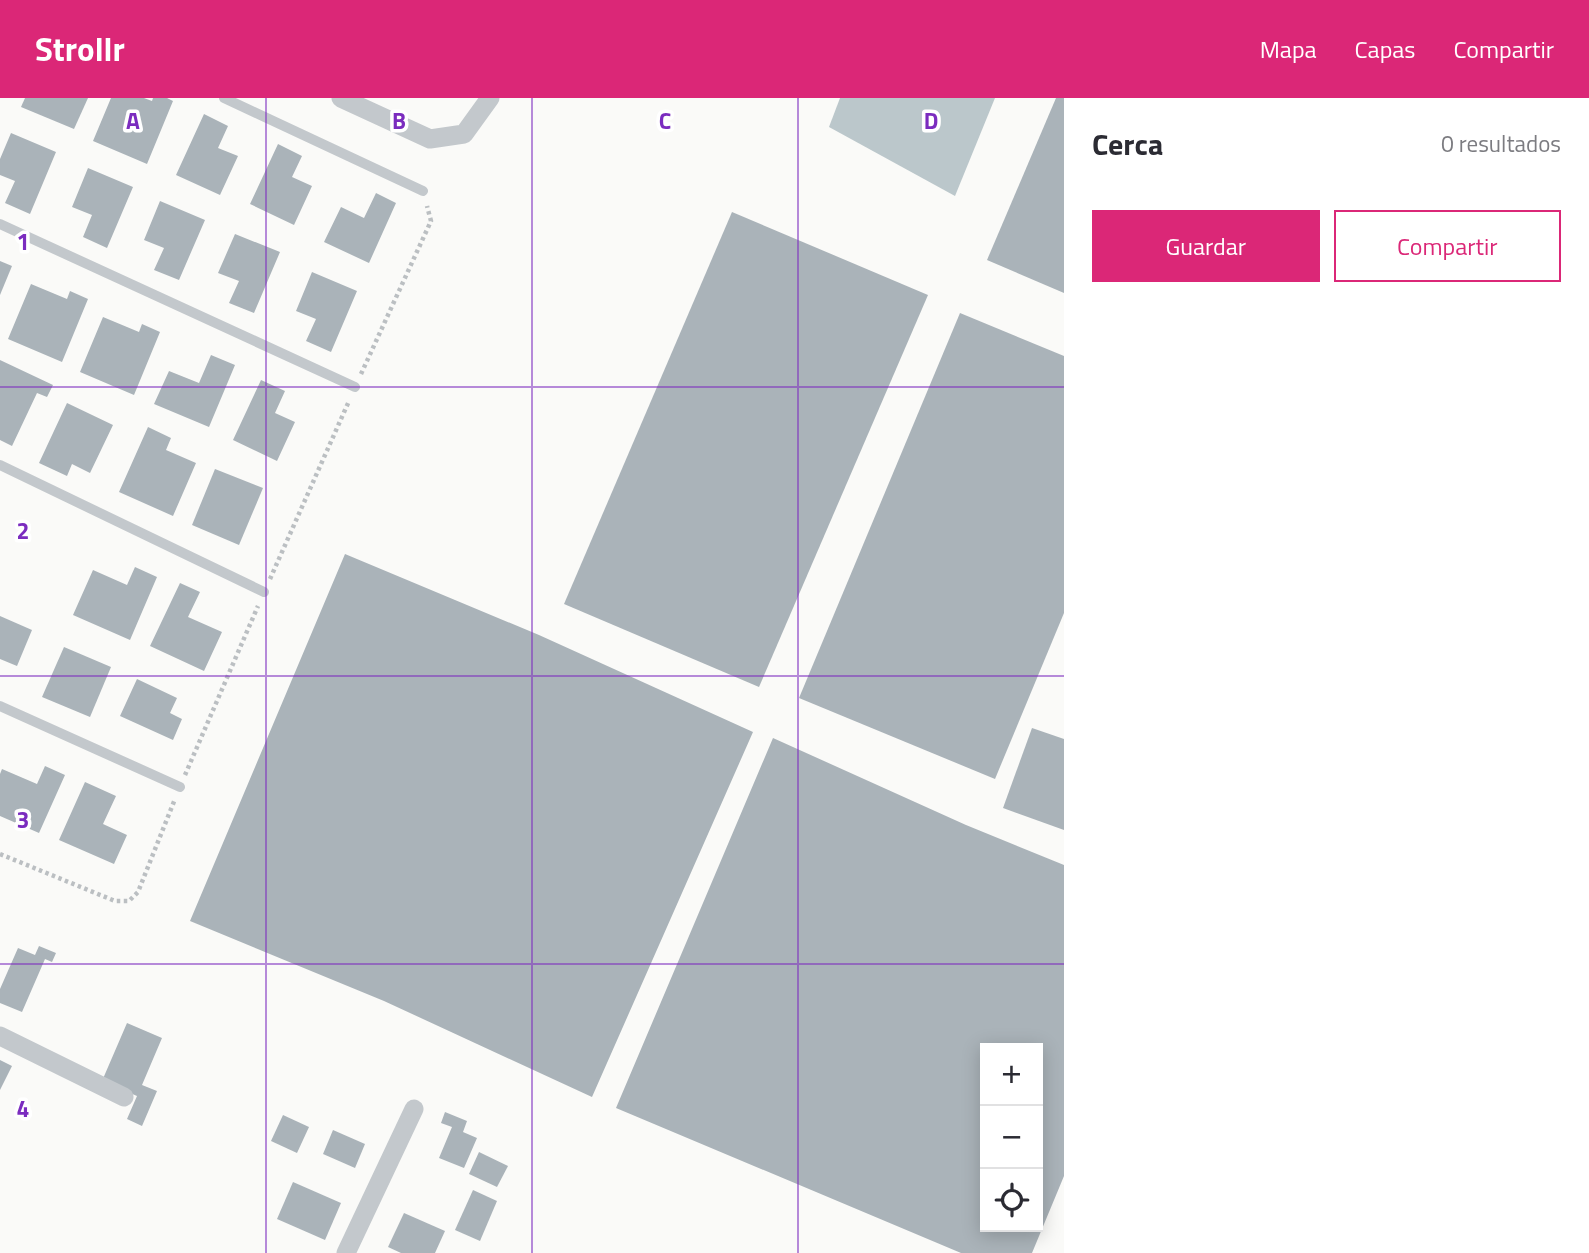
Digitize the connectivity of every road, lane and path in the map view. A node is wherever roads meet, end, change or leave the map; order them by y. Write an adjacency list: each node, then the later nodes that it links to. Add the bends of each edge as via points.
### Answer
1 (223, 98): 4 (lane)
2 (341, 98): 3 (street, via 430,139 464,134)
3 (491, 98)
4 (424, 191)
5 (0, 224): 6 (lane)
6 (355, 387)
7 (0, 465): 8 (lane)
8 (264, 592)
9 (0, 706): 10 (lane)
10 (180, 787)
11 (0, 1036): 12 (street)
12 (124, 1097)
13 (414, 1108): 14 (street)
14 (346, 1253)

